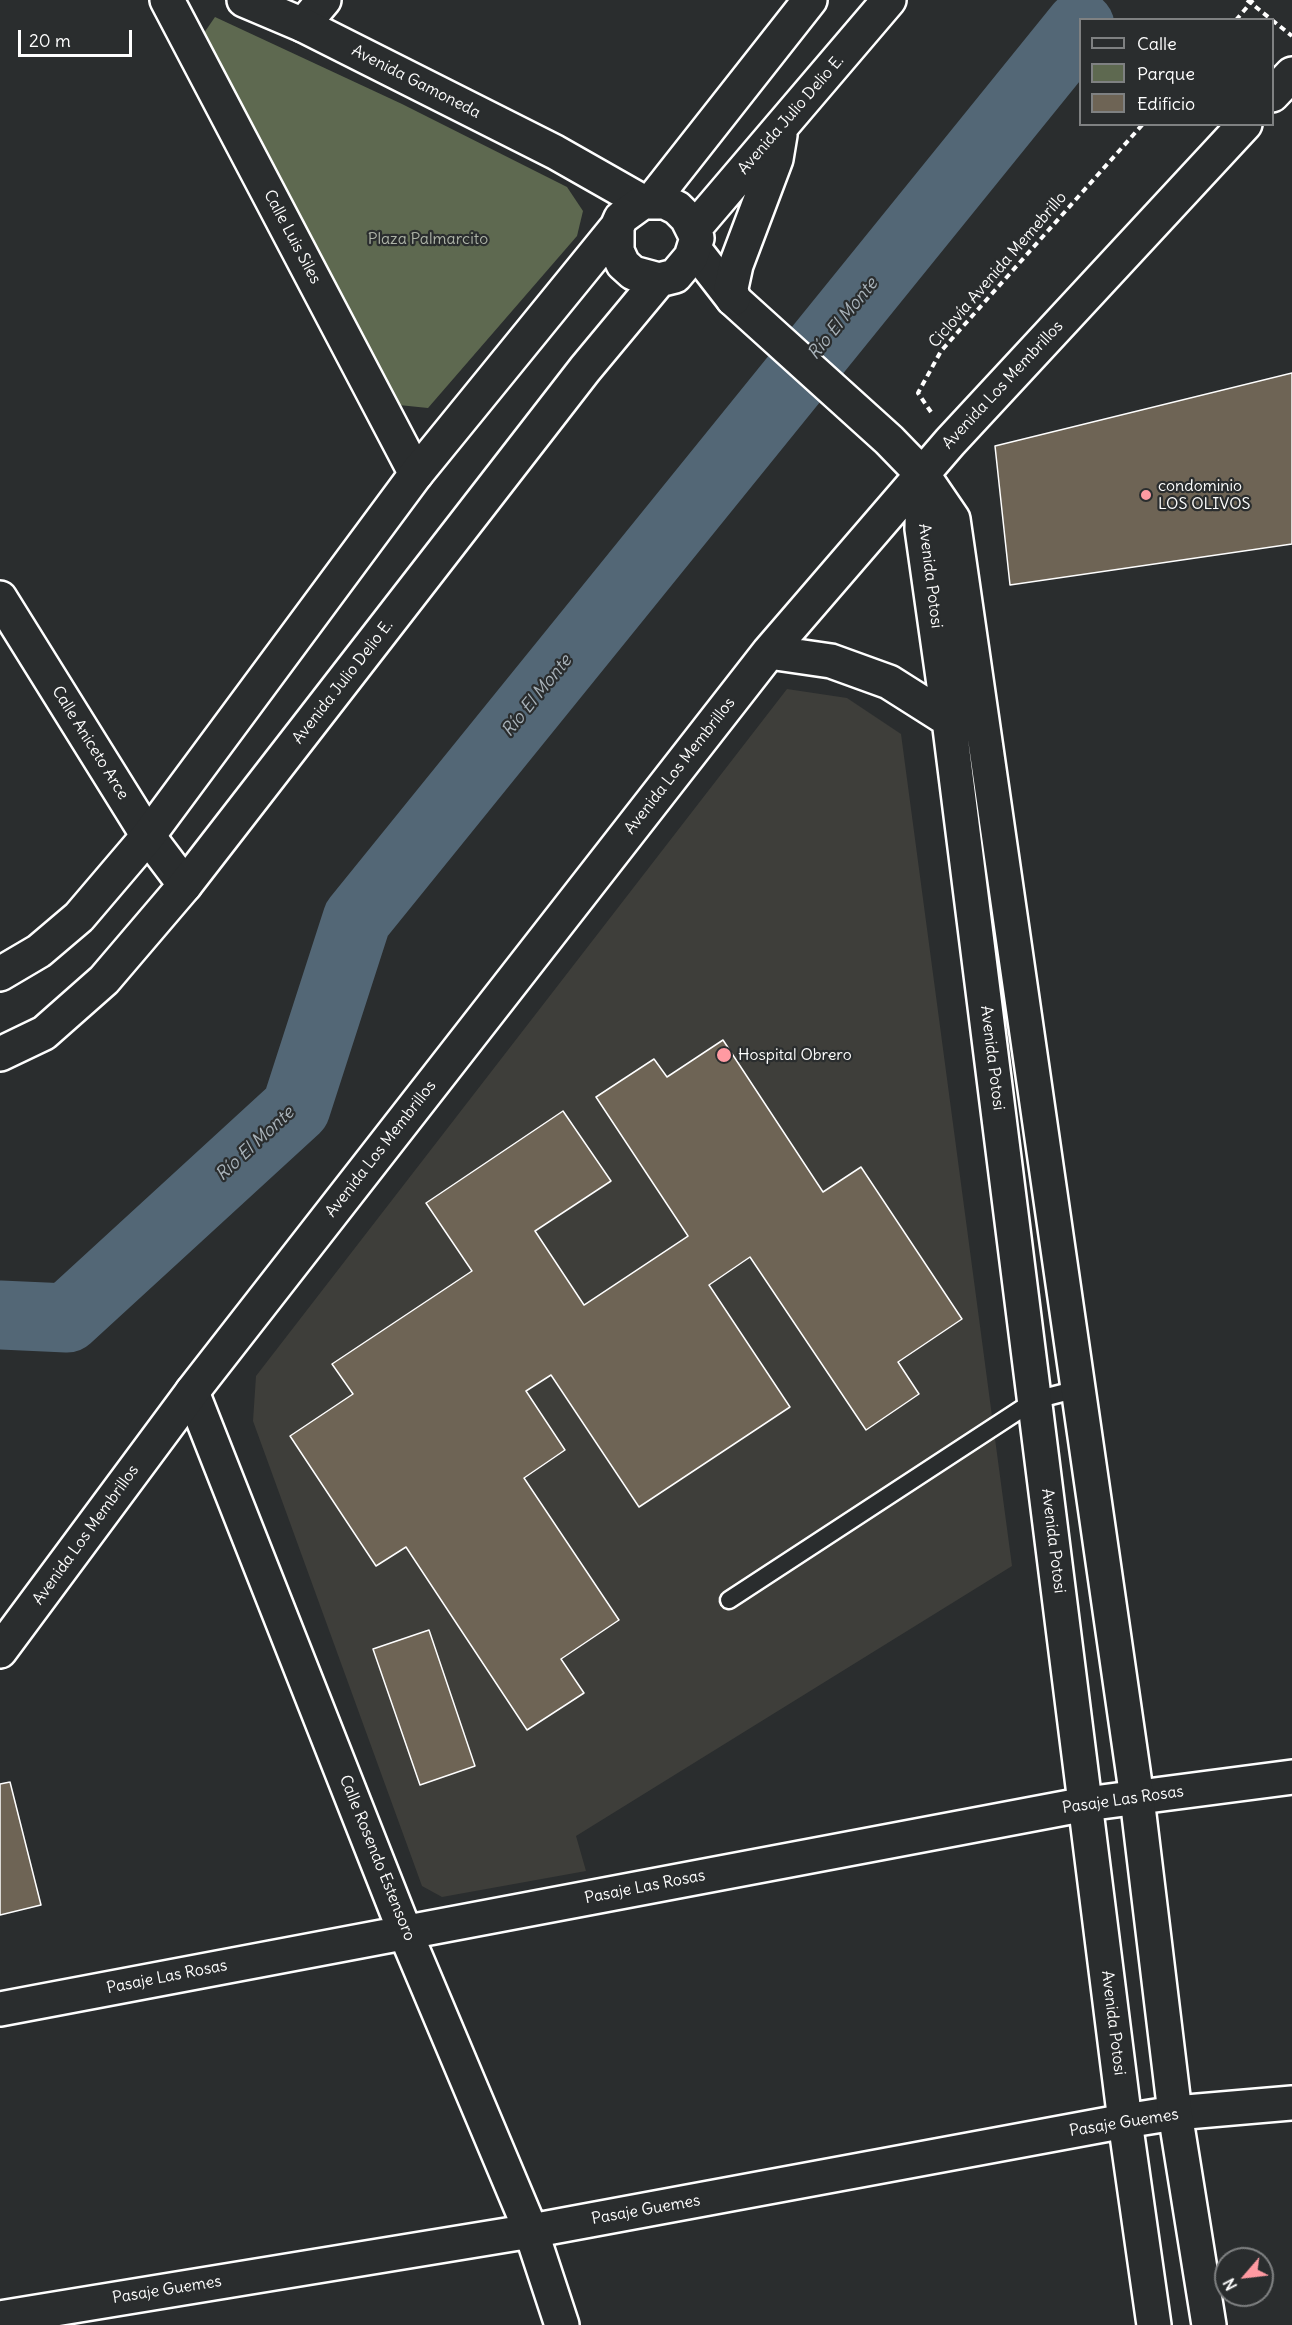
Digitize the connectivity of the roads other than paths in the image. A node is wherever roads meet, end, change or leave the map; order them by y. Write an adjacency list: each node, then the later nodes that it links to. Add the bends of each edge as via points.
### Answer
1 (167, 0): 15 (street, Calle Luis Siles)
2 (244, 0): 6 (street, Avenida Gamoneda)
3 (324, 0): 6 (street)
4 (810, 0): 11 (street)
5 (890, 0): 9 (street, Avenida Julio Delio E.)
6 (303, 25): 11 (street, Avenida Gamoneda, via 555,152 585,170)
7 (1292, 74): 8 (street)
8 (1274, 93)
9 (782, 126): 12 (street, Avenida Julio Delio E.); 14 (street, via 776,159 736,265 731,288)
10 (1243, 126): 16 (street, Avenida Los Membrillos, via 950,442)
11 (633, 212): 12 (street, via 665,202 677,208); 13 (street, via 617,251 623,264 633,273); 15 (street)
12 (694, 240): 13 (street); 14 (street)
13 (667, 278): 14 (street); 22 (street, Avenida Julio Delio E., via 585,369)
14 (736, 302): 16 (street, via 889,440)
15 (416, 474): 21 (street)
16 (923, 476): 18 (street, Avenida Los Membrillos); 19 (street, Avenida Potosi, via 953,519); 20 (street, Avenida Potosi, via 922,529)
17 (0, 598): 21 (street, Calle Aniceto Arce)
18 (769, 652): 20 (street, via 831,661 889,682); 26 (street, Avenida Los Membrillos)
19 (981, 715): 20 (street); 25 (street, Avenida Potosi)
20 (949, 720): 27 (street, Avenida Potosi)
21 (148, 836): 22 (street, Calle Aniceto Arce); 23 (street, via 79,917 39,951)
22 (185, 885): 24 (street, Avenida Julio Delio E., via 104,980 44,1033)
23 (0, 974)
24 (0, 1054)
25 (1078, 1389): 27 (lane); 31 (street, Avenida Potosi)
26 (192, 1392): 29 (street, Avenida Los Membrillos); 33 (street, Calle Rosendo Estensoro)
27 (1035, 1400): 28 (lane); 32 (street, Avenida Potosi)
28 (729, 1600)
29 (0, 1651)
30 (1292, 1777): 31 (street, Pasaje Las Rosas)
31 (1137, 1798): 32 (street, Pasaje Las Rosas); 36 (street, Avenida Potosi)
32 (1086, 1804): 33 (street, Pasaje Las Rosas); 37 (street, Avenida Potosi)
33 (405, 1932): 34 (street, Pasaje Las Rosas); 38 (street, Calle Rosendo Estensoro)
34 (0, 2009)
35 (1292, 2103): 36 (street, Pasaje Guemes)
36 (1175, 2114): 37 (street, Pasaje Guemes); 42 (street, Avenida Potosi)
37 (1125, 2121): 38 (street, Pasaje Guemes); 41 (street, Avenida Potosi)
38 (531, 2231): 39 (street, Pasaje Guemes); 40 (street, Calle Rosendo Estensoro)
39 (0, 2318)
40 (562, 2325)
41 (1154, 2325)
42 (1209, 2325)

